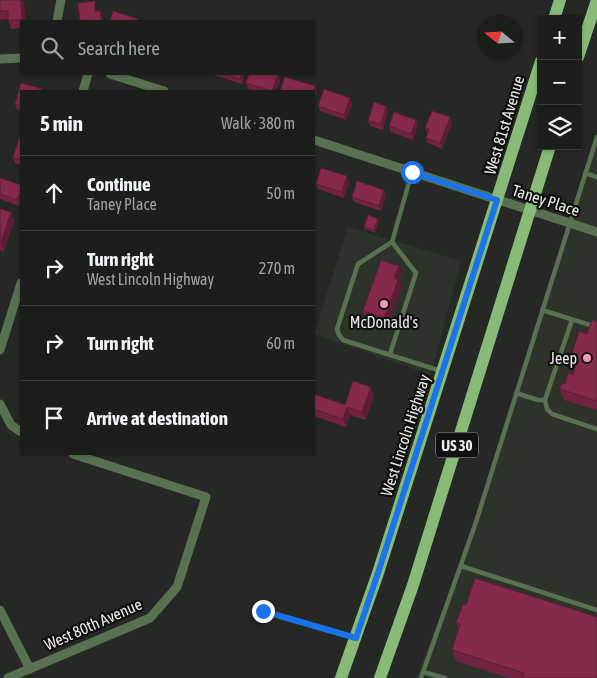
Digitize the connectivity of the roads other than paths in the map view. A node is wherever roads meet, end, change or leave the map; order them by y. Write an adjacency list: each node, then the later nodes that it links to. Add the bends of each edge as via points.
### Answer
1 (61, 0): 5 (street)
2 (560, 0): 4 (main road)
3 (597, 0): 6 (main road)
4 (555, 15)
5 (57, 20)
6 (582, 45)
7 (20, 58): 8 (street)
8 (0, 59)
9 (537, 74): 20 (main road, West 81st Avenue / US 30)
10 (88, 75): 12 (street)
11 (113, 75): 13 (street)
12 (83, 90)
13 (161, 90)
14 (597, 136): 18 (lane)
15 (315, 140): 17 (street, Taney Place)
16 (549, 150): 21 (main road, US 30)
17 (412, 172): 20 (street, Taney Place); 24 (lane)
18 (585, 173): 19 (lane); 22 (lane)
19 (597, 177)
20 (497, 200): 21 (street, Taney Place); 31 (main road, West Lincoln Highway / US 30)
21 (529, 210): 22 (street, Taney Place); 47 (main road, US 30, via 416,575)
22 (569, 223): 23 (street, Taney Place); 26 (lane)
23 (597, 232)
24 (392, 242): 30 (lane, via 416,272); 30 (lane, via 358,264 337,329 343,340)
25 (20, 287): 29 (street)
26 (542, 310): 27 (lane); 32 (lane)
27 (572, 320): 28 (lane); 33 (lane)
28 (597, 327)
29 (0, 350)
30 (390, 354): 31 (lane)
31 (442, 372): 42 (main road, West Lincoln Highway / US 30)
32 (516, 393): 33 (lane); 38 (lane)
33 (546, 400): 35 (lane, via 547,409 552,414)
34 (0, 404): 36 (street, via 11,424)
35 (597, 429)
36 (20, 431)
37 (76, 455): 43 (street, West 80th Avenue, via 206,497 177,587 150,618)
38 (461, 566): 40 (lane); 44 (lane)
39 (0, 610): 43 (street)
40 (597, 610)
41 (263, 611): 42 (lane)
42 (356, 638): 46 (main road, West Lincoln Highway / US 30)
43 (30, 669): 45 (street, West 80th Avenue)
44 (423, 672): 48 (lane); 49 (lane)
45 (8, 678)
46 (341, 678)
47 (380, 678)
48 (421, 678)
49 (445, 678)

